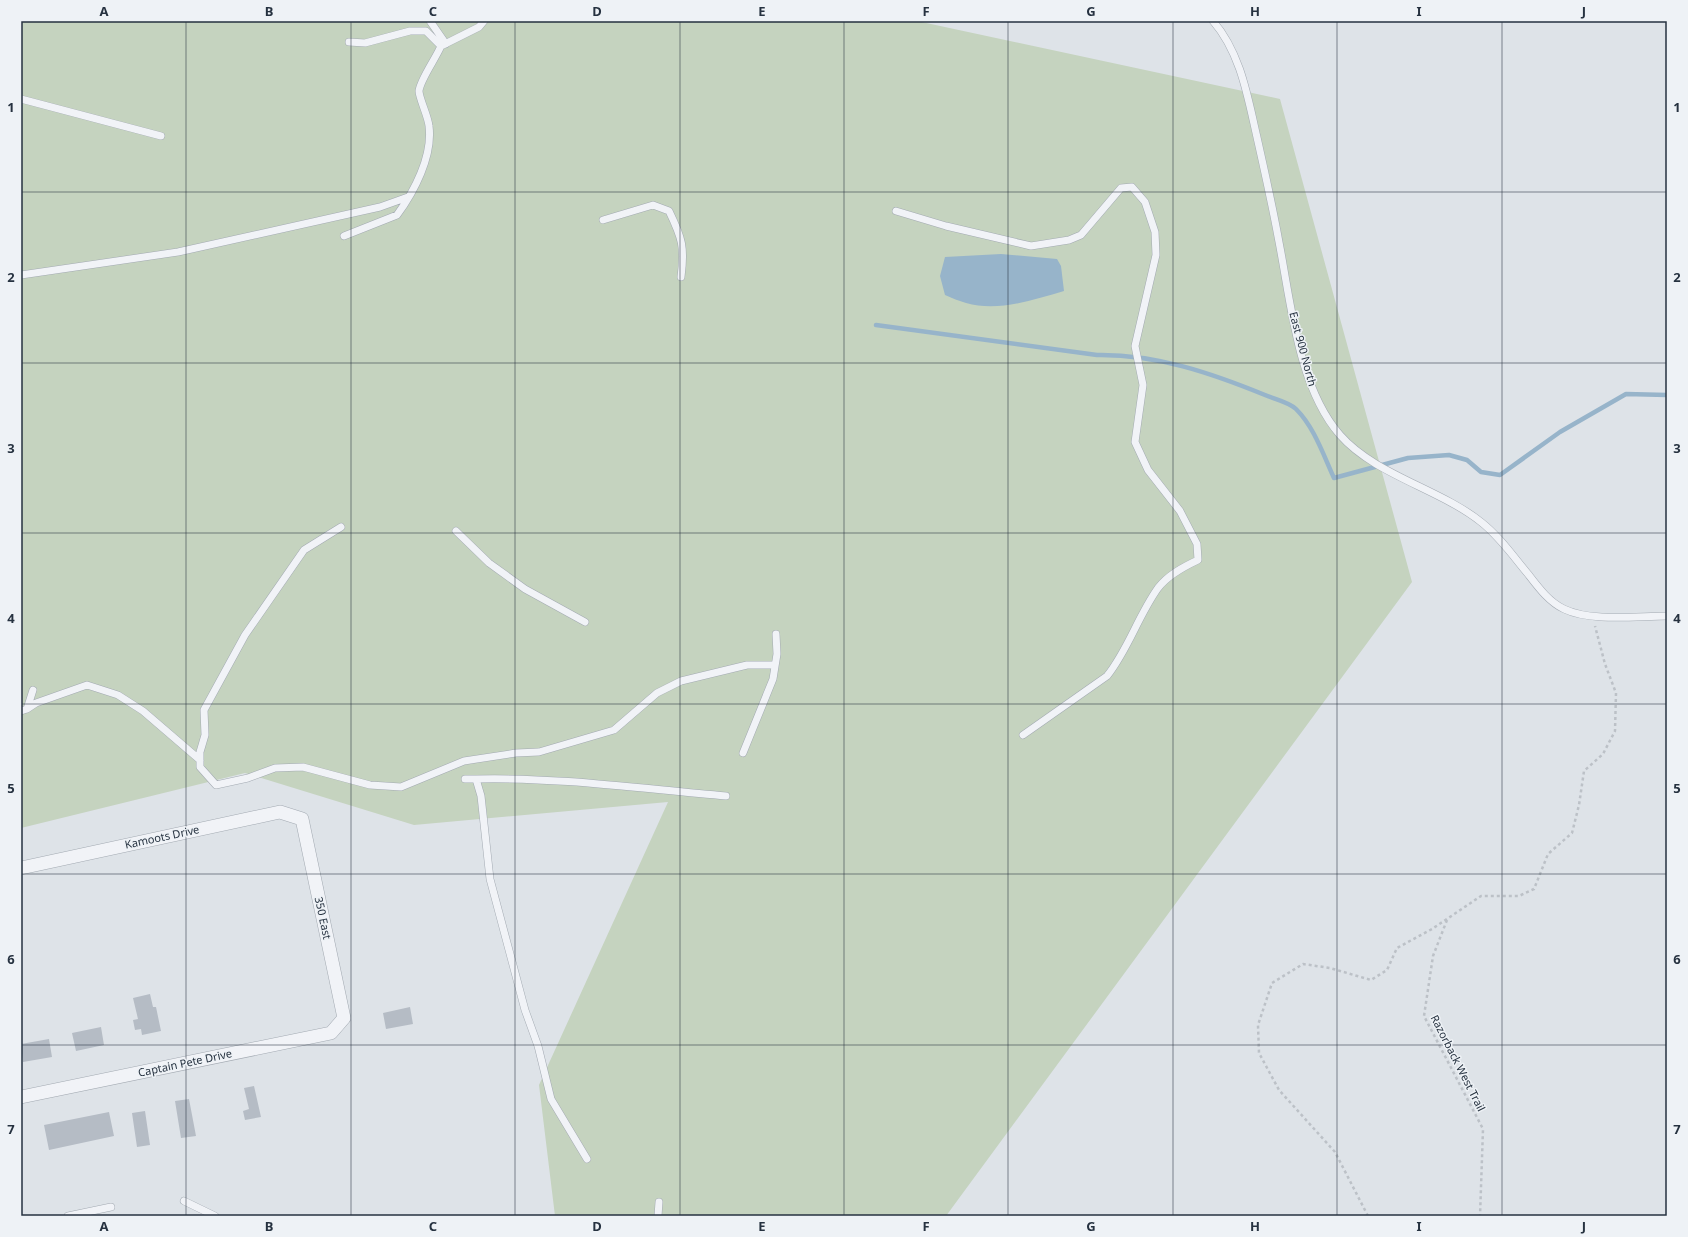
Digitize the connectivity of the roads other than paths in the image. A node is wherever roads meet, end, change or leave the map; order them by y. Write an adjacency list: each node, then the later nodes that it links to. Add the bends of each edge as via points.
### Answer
1 (430, 21): 5 (lane)
2 (484, 21): 5 (lane, via 479,27)
3 (1213, 21): 16 (lane, East 900 North, via 1227,40 1244,80 1272,201 1298,339 1313,389 1339,434 1351,447 1372,461 1482,522 1536,584 1563,608 1592,616)
4 (349, 42): 5 (lane, via 365,43 410,31 426,31)
5 (443, 45): 8 (lane, via 419,91 429,128 427,153)
6 (21, 99): 7 (lane)
7 (161, 136)
8 (408, 197): 11 (lane, via 397,215); 12 (lane, via 349,214 178,252)
9 (896, 211): 22 (lane, via 1031,246 1069,240 1082,235 1121,188 1132,187 1145,202 1155,232 1156,255 1135,346 1143,385 1135,442 1148,470 1180,511 1197,544 1198,560 1184,566 1158,588 1107,676)
10 (603, 220): 13 (lane, via 653,205 669,211 679,231 684,254)
11 (344, 236)
12 (21, 276)
13 (681, 277)
14 (341, 527): 24 (lane, via 304,550 245,634 204,710 205,735)
15 (456, 531): 17 (lane, via 489,563 525,589)
16 (1667, 616)
17 (585, 622)
18 (776, 634): 19 (lane)
19 (775, 665): 23 (lane, via 773,679); 24 (lane, via 747,665 681,681 657,693 614,730 539,752 464,761 401,787 370,785 303,767 275,768 248,778 216,785 200,767)
20 (33, 690): 21 (lane)
21 (24, 710): 24 (lane, via 36,703 87,685 118,695 143,711)
22 (1023, 735)
23 (743, 753)
24 (200, 760)
25 (465, 779): 26 (lane)
26 (476, 779): 27 (lane, via 506,778); 32 (lane, via 481,796 490,879 525,1010 538,1046 551,1099)
27 (726, 796)
28 (302, 819): 29 (street, Kamoots Drive, via 280,812); 30 (street, 350 East)
29 (21, 868)
30 (344, 1018): 31 (street, Captain Pete Drive, via 331,1033)
31 (21, 1097)
32 (586, 1159)
33 (184, 1201): 37 (lane)
34 (659, 1202): 38 (lane)
35 (111, 1208): 36 (lane)
36 (68, 1216)
37 (215, 1216)
38 (658, 1216)

